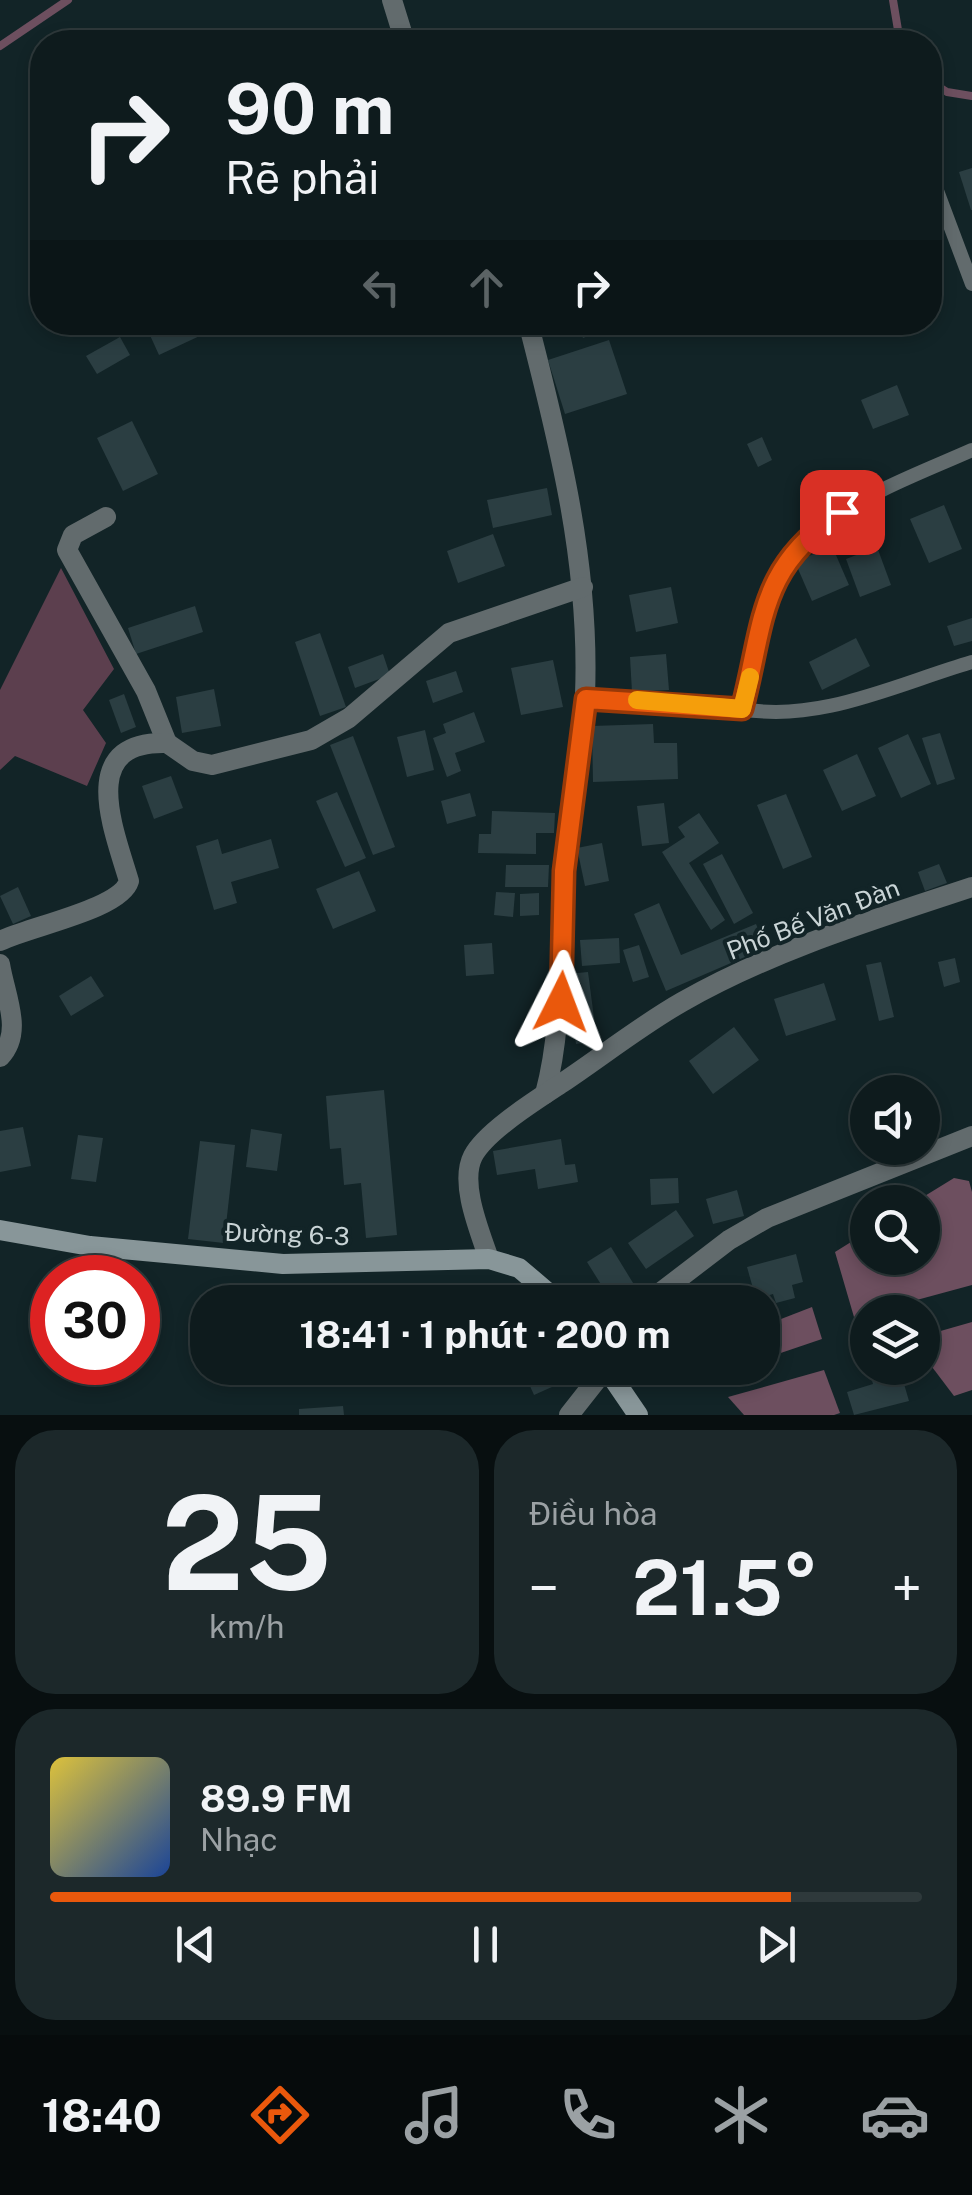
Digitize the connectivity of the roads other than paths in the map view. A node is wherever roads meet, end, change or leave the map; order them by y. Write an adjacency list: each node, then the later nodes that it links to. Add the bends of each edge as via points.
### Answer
1 (392, 0): 2 (street)
2 (401, 30)
3 (942, 204): 4 (lane)
4 (972, 284)
5 (531, 335): 8 (street, via 578,531)
6 (972, 450): 11 (lane, via 862,499 794,552 760,616)
7 (106, 517): 12 (street, via 73,535 67,550 146,691)
8 (583, 588): 10 (street); 12 (street, via 448,633 312,740 212,766)
9 (972, 662): 11 (lane, via 816,711 778,716)
10 (586, 699): 11 (lane); 17 (street, via 564,871 561,1002)
11 (742, 709)
12 (167, 743): 14 (street, via 132,750 116,763 106,785 129,881 126,893)
13 (972, 888): 17 (street, Phố Bế Văn Đàn, via 754,966 681,1003)
14 (0, 941)
15 (0, 964): 16 (street, via 14,1029)
16 (0, 1057)
17 (545, 1094): 20 (street, Phố Bế Văn Đàn, via 485,1141 468,1171)
18 (972, 1136): 22 (street, via 767,1218)
19 (0, 1230): 20 (street, Đường 6-3, via 90,1246 282,1264)
20 (489, 1259): 21 (street, Đường 6-3, via 519,1268)
21 (538, 1285)
22 (668, 1285)
23 (593, 1385): 25 (street)
24 (618, 1385): 26 (street)
25 (569, 1415)
26 (638, 1415)

